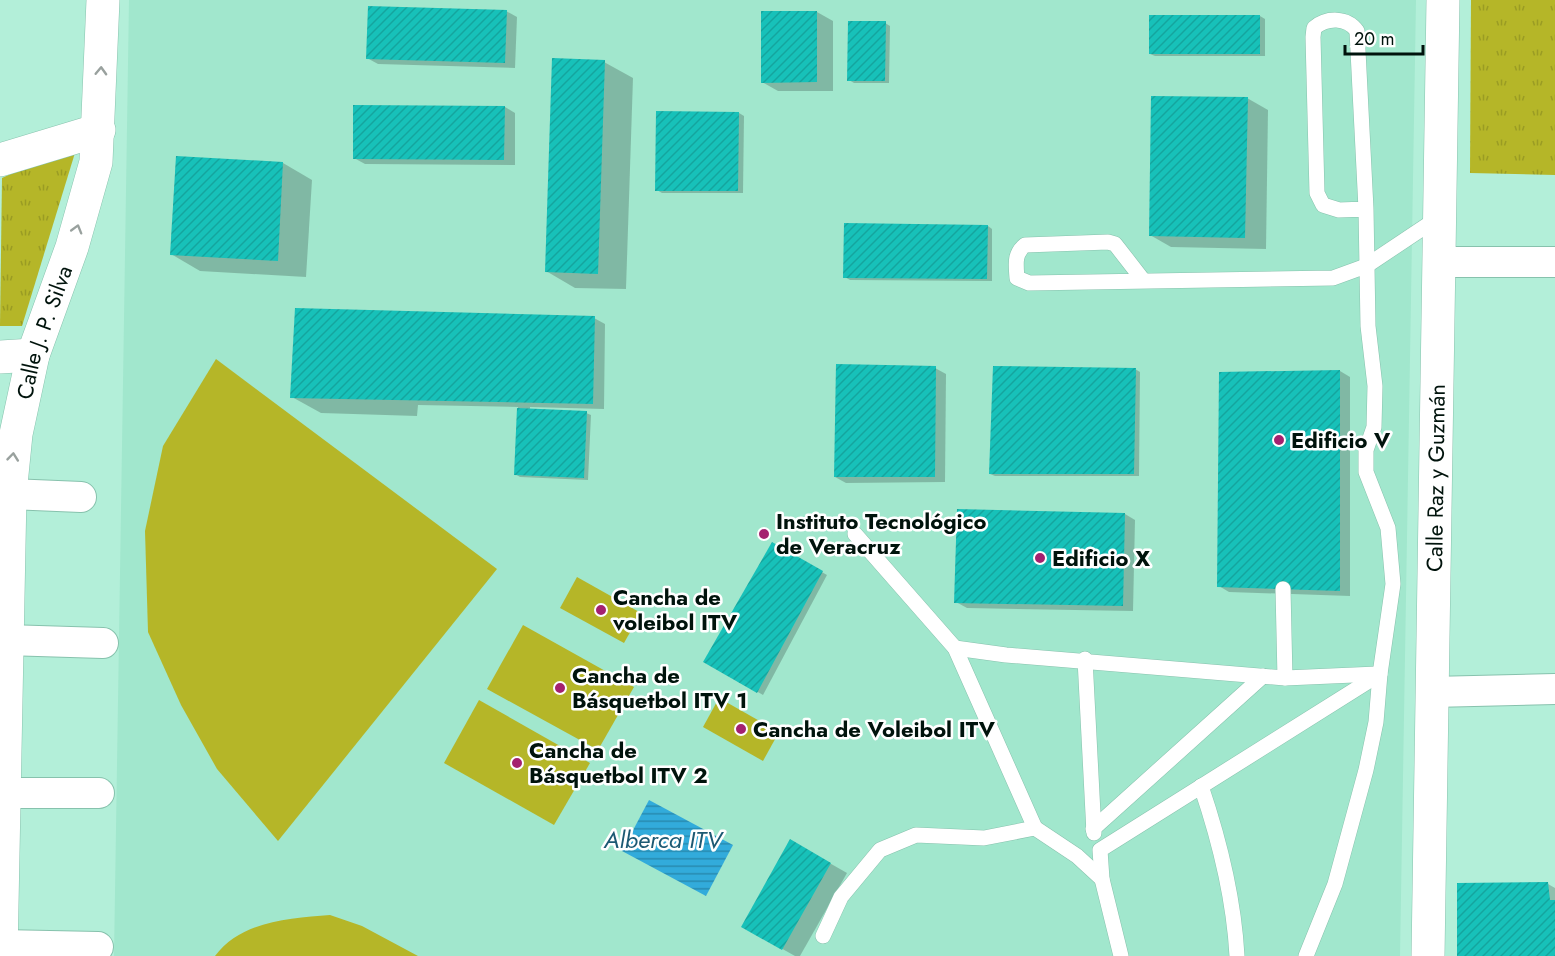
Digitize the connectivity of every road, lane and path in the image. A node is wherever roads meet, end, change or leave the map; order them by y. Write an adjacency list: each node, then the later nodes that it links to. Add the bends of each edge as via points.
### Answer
1 (103, 0): 3 (street, Calle J. P. Silva, one-way to 1)
2 (1443, 0): 6 (street, Calle Raz y Guzmán)
3 (99, 130): 4 (street); 11 (street, Calle J. P. Silva, one-way to 3, via 72,247 96,162)
4 (0, 160)
5 (1366, 209): 5 (lane, via 1357,31 1343,20 1322,22 1314,28 1313,37 1317,193 1323,205 1338,210); 9 (lane)
6 (1439, 217): 7 (street, Calle Raz y Guzmán); 9 (lane)
7 (1438, 262): 8 (street); 25 (street, Calle Raz y Guzmán)
8 (1555, 262)
9 (1366, 266): 10 (lane, via 1333,278); 21 (lane, via 1375,386 1374,428 1366,450 1366,472 1388,528 1393,584)
10 (1143, 280): 10 (lane, via 1123,251 1108,242 1025,245 1015,260 1017,278 1029,283)
11 (33, 356): 12 (street); 13 (street, Calle J. P. Silva, one-way to 11, via 16,434)
12 (0, 357)
13 (10, 494): 14 (street); 17 (street, Calle J. P. Silva)
14 (81, 497)
15 (855, 534): 19 (lane)
16 (1283, 589): 23 (lane)
17 (6, 640): 18 (street); 27 (street, Calle J. P. Silva)
18 (103, 643)
19 (955, 648): 20 (lane); 29 (lane)
20 (1085, 660): 22 (lane); 30 (lane)
21 (1380, 674): 23 (lane); 26 (lane); 38 (lane, via 1376,722 1353,823 1335,884)
22 (1263, 676): 23 (lane); 30 (lane)
23 (1285, 678)
24 (1555, 689): 25 (street)
25 (1432, 692): 39 (street, Calle Raz y Guzmán)
26 (1201, 786): 31 (lane); 37 (lane, via 1212,817 1235,922)
27 (4, 793): 28 (street); 35 (street, Calle J. P. Silva)
28 (99, 794)
29 (1035, 828): 32 (lane, via 1077,856); 33 (lane, via 984,837 916,835 880,850 841,897)
30 (1093, 829): 31 (lane)
31 (1100, 850): 32 (lane)
32 (1102, 879): 36 (lane)
33 (823, 936)
34 (98, 947): 35 (street)
35 (1, 951)
36 (1121, 956)
37 (1237, 956)
38 (1306, 956)
39 (1428, 956)

